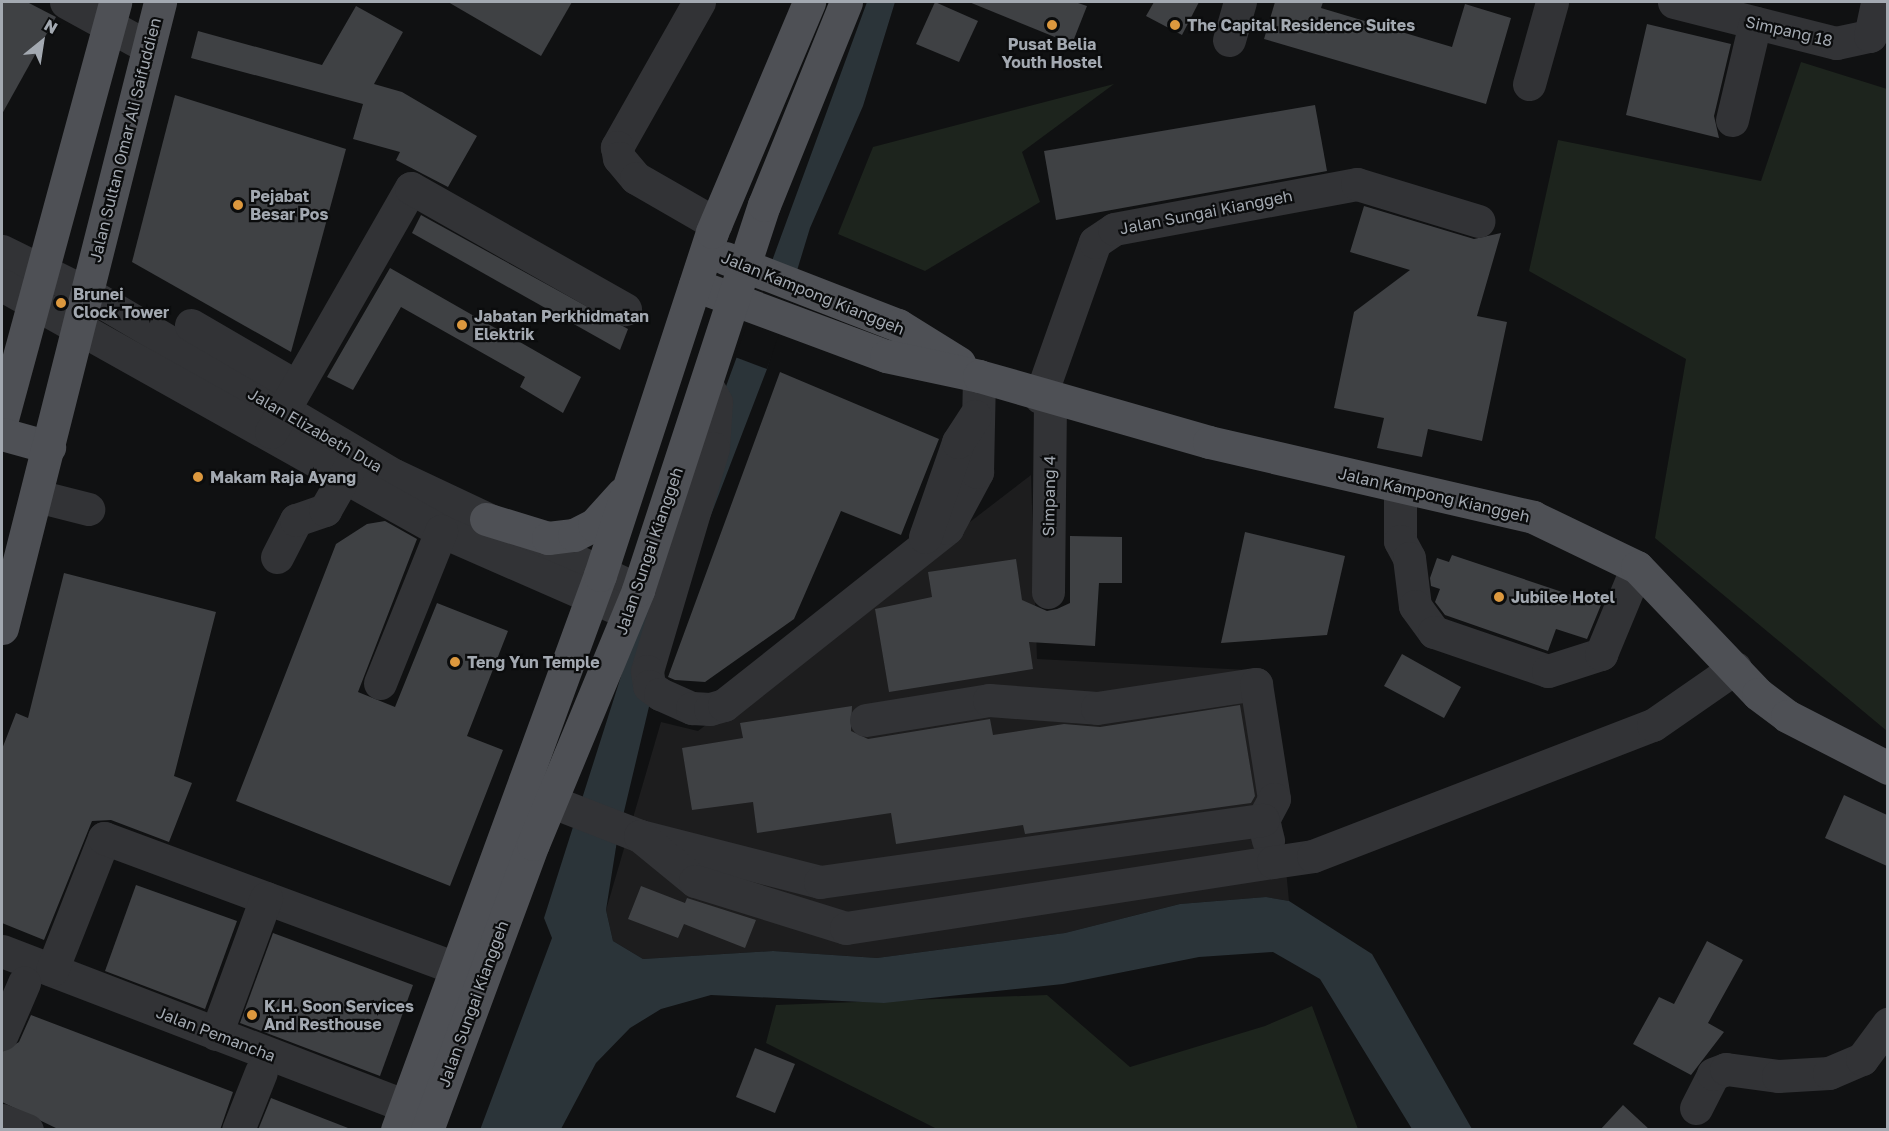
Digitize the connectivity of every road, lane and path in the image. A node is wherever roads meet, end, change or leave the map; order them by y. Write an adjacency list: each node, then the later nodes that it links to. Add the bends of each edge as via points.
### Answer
1 (66, 2): 10 (street)
2 (160, 2): 14 (main road, Jalan Sultan Omar Ali Saifuddien)
3 (699, 2): 18 (street, via 617,147 619,158 636,178)
4 (809, 2): 18 (main road, Jalan Sungai Kianggeh)
5 (846, 2): 20 (main road, via 764,205)
6 (1240, 2): 12 (street)
7 (1552, 2): 15 (street)
8 (1674, 2): 11 (street, Simpang 18)
9 (1877, 2): 13 (street, Simpang 18)
10 (112, 13): 14 (street); 21 (main road)
11 (1755, 23): 13 (street, Simpang 18, via 1836,43); 16 (street)
12 (1229, 40)
13 (1879, 45)
14 (148, 47): 24 (main road, Jalan Sultan Omar Ali Saifuddien)
15 (1529, 84)
16 (1732, 120)
17 (1479, 221): 32 (street, Jalan Sungai Kianggeh, via 1357,184 1114,229 1095,242)
18 (711, 237): 20 (main road, Jalan Kampong Kianggeh); 23 (main road, Jalan Sungai Kianggeh)
19 (2, 251): 21 (street, Jalan Elizabeth Dua)
20 (759, 265): 27 (main road, Jalan Sungai Kianggeh); 30 (main road, Jalan Kampong Kianggeh, via 897,325)
21 (40, 267): 24 (street, Jalan Elizabeth Dua); 25 (main road)
22 (2, 285): 25 (street, Jalan Elizabeth Dua)
23 (695, 285): 27 (main road); 38 (main road, Jalan Sungai Kianggeh)
24 (87, 293): 29 (main road, Jalan Sultan Omar Ali Saifuddien); 33 (street, Jalan Elizabeth Dua)
25 (30, 304): 29 (street, Jalan Elizabeth Dua); 34 (main road)
26 (625, 309): 33 (street, via 411,188)
27 (742, 311): 30 (main road, Jalan Kampong Kianggeh, via 793,322 886,356); 31 (main road, Jalan Sungai Kianggeh)
28 (191, 326): 33 (street)
29 (79, 330): 33 (street, Jalan Elizabeth Dua); 36 (main road, Jalan Sultan Omar Ali Saifuddien)
30 (979, 376): 31 (street, via 975,416 942,483 922,551 724,705 692,708 649,686 647,671 711,457); 32 (main road, Jalan Kampong Kianggeh)
31 (711, 382): 48 (main road, Jalan Sungai Kianggeh)
32 (1045, 399): 39 (main road, Jalan Kampong Kianggeh); 47 (street, Simpang 4)
33 (283, 410): 37 (street, Jalan Elizabeth Dua)
34 (2, 419)
35 (2, 434): 36 (main road)
36 (49, 447): 40 (main road, Jalan Sultan Omar Ali Saifuddien)
37 (351, 465): 42 (street, Jalan Elizabeth Dua); 43 (street, Jalan Elizabeth Dua); 44 (street, via 326,510 296,520)
38 (632, 482): 42 (main road, via 594,525 574,535 548,538); 46 (main road, Jalan Sungai Kianggeh)
39 (1400, 488): 45 (main road, Jalan Kampong Kianggeh, via 1533,517); 45 (street, via 1400,541 1409,558 1415,606 1434,632 1538,668 1566,669 1601,654)
40 (37, 496): 41 (street); 49 (main road, Jalan Sultan Omar Ali Saifuddien)
41 (87, 509)
42 (486, 519): 46 (street, Jalan Elizabeth Dua)
43 (441, 531): 46 (street, Jalan Elizabeth Dua); 51 (street)
44 (277, 557)
45 (1637, 567): 50 (main road, Jalan Kampong Kianggeh)
46 (596, 586): 48 (street, Jalan Elizabeth Dua); 60 (main road, Jalan Sungai Kianggeh)
47 (1048, 592)
48 (633, 601): 54 (main road, Jalan Sungai Kianggeh)
49 (2, 628)
50 (1735, 668): 53 (main road, Jalan Kampong Kianggeh, via 1787,716); 57 (street, via 1653,725 1312,856)
51 (380, 683)
52 (866, 720): 55 (street, via 989,700 1097,708 1256,684 1274,799)
53 (1887, 768)
54 (560, 805): 56 (street); 68 (main road, Jalan Sungai Kianggeh)
55 (1263, 820): 56 (street, via 820,882); 57 (street)
56 (640, 836): 57 (street, via 695,881 846,928)
57 (1273, 862)
58 (266, 898): 60 (street); 61 (street, via 104,838); 64 (street)
59 (2, 951): 61 (street, Jalan Pemancha)
60 (455, 968): 68 (main road, Jalan Sungai Kianggeh)
61 (26, 976): 63 (street); 64 (street, Jalan Pemancha); 65 (street, Jalan Pemancha)
62 (1887, 1024): 66 (street, via 1862,1059 1828,1073 1778,1076 1726,1069 1713,1074)
63 (2, 1034)
64 (216, 1034): 68 (street, Jalan Pemancha)
65 (261, 1072): 68 (street, Jalan Pemancha); 70 (street)
66 (1696, 1108)
67 (2, 1120): 69 (street)
68 (412, 1123)
69 (27, 1130)
70 (238, 1130)

